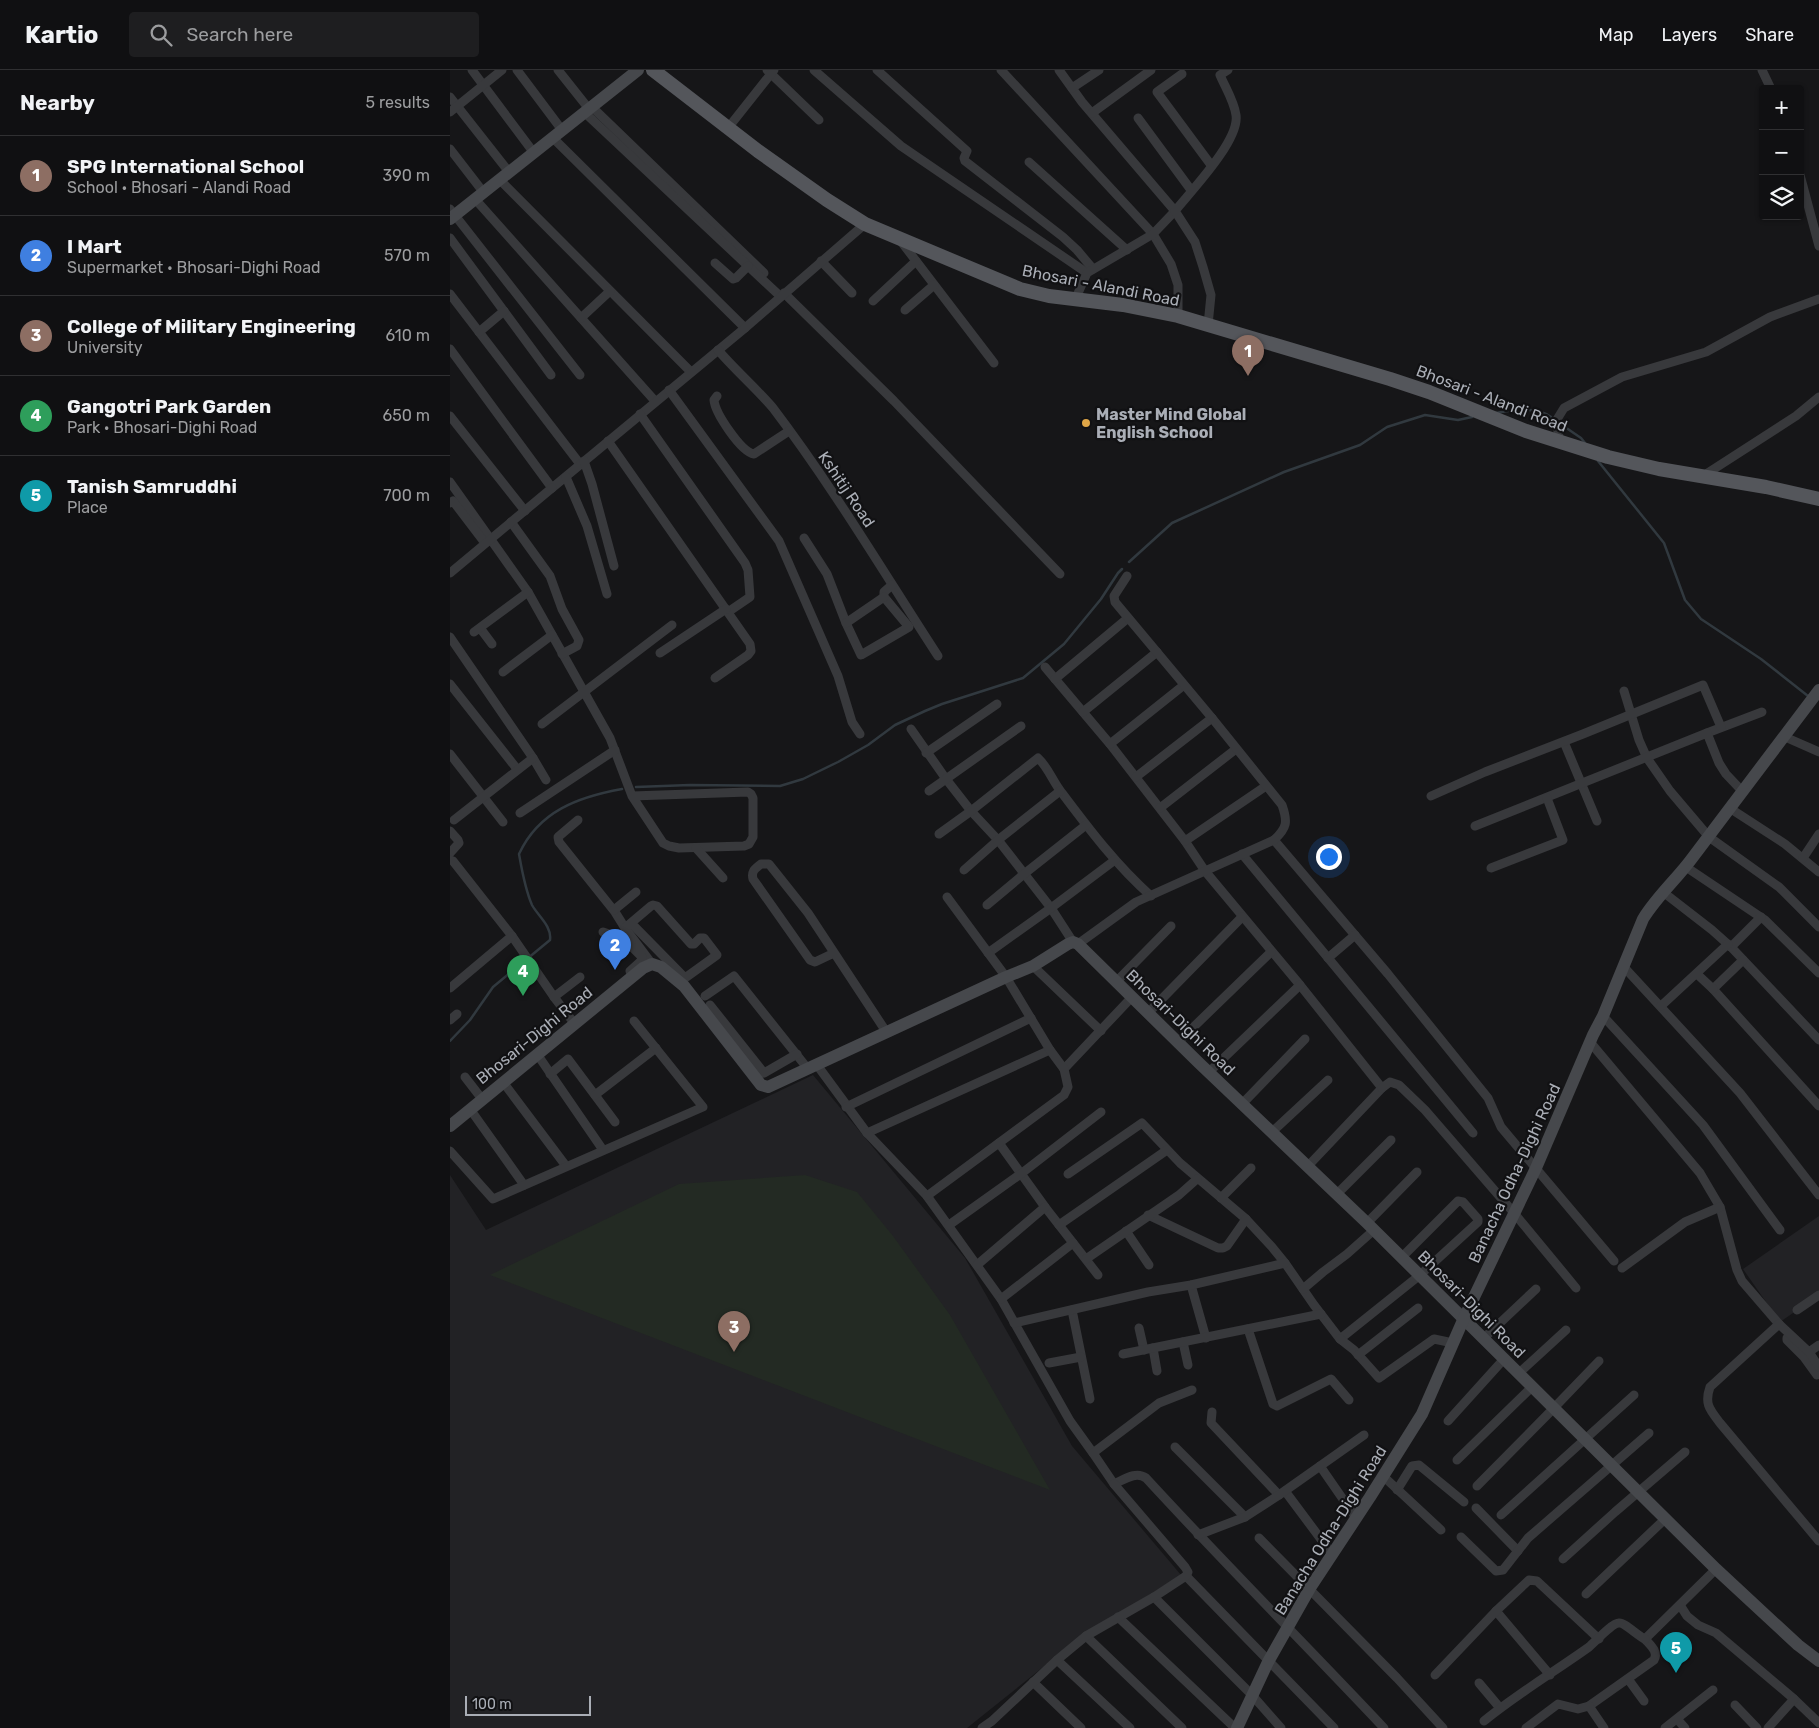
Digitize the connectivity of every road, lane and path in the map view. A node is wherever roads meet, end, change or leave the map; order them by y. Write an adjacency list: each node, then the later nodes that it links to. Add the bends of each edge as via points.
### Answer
1 (472, 70): 18 (street)
2 (502, 70): 18 (street)
3 (517, 70): 28 (street)
4 (558, 70): 23 (street)
5 (638, 70): 23 (street)
6 (653, 70): 27 (main road, Bhosari - Alandi Road)
7 (814, 70): 49 (street, via 901,146)
8 (877, 70): 49 (street, via 967,151 965,160 1077,250)
9 (1001, 70): 40 (street)
10 (1059, 70): 20 (street)
11 (1099, 70): 16 (street)
12 (1151, 70): 24 (street)
13 (1762, 70): 19 (street)
14 (771, 71): 26 (street); 27 (street)
15 (1221, 72): 32 (street, via 1236,115 1227,145)
16 (1087, 73): 20 (street)
17 (1182, 74): 32 (street, via 1157,92)
18 (484, 85): 22 (street); 30 (street)
19 (1769, 85)
20 (1072, 88): 24 (street)
21 (450, 97): 22 (street)
22 (453, 110): 33 (street)
23 (588, 110): 28 (street); 48 (street); 50 (street)
24 (1092, 113): 37 (street)
25 (1138, 118): 34 (street)
26 (820, 120)
27 (728, 128): 39 (main road, Bhosari - Alandi Road)
28 (558, 134): 30 (street); 64 (street)
29 (450, 149): 36 (street)
30 (534, 153): 33 (street)
31 (1029, 162): 44 (street)
32 (1211, 165): 34 (street)
33 (505, 176): 36 (street); 52 (street)
34 (1191, 190): 37 (street)
35 (1804, 190): 43 (street)
36 (479, 196): 38 (street); 62 (street)
37 (1175, 211): 40 (street); 63 (street, via 1194,242 1211,295)
38 (452, 214): 71 (street)
39 (866, 224): 42 (main road, Bhosari - Alandi Road); 45 (street)
40 (1152, 234): 44 (street); 61 (street, via 1171,264 1178,284)
41 (450, 238): 60 (street)
42 (900, 240): 46 (street); 57 (main road, Bhosari - Alandi Road, via 1020,289)
43 (1819, 246)
44 (1127, 250): 49 (street)
45 (821, 261): 53 (street); 55 (street)
46 (916, 261): 51 (street); 58 (street)
47 (715, 262): 48 (street, via 733,279)
48 (748, 266): 55 (street)
49 (1090, 271): 57 (street)
50 (764, 273)
51 (934, 285): 59 (street); 68 (street)
52 (610, 291): 62 (street); 69 (street)
53 (852, 293)
54 (450, 294): 65 (street)
55 (782, 295): 64 (street); 94 (street, via 894,401)
56 (1819, 299): 80 (street, via 1770,317 1706,352 1622,377 1582,398 1564,408 1556,421)
57 (1075, 300): 61 (main road, Bhosari - Alandi Road)
58 (873, 301)
59 (905, 310)
60 (504, 311): 65 (street); 70 (street)
61 (1178, 316): 63 (main road, Bhosari - Alandi Road)
62 (581, 318): 75 (street)
63 (1208, 325): 80 (main road, Bhosari - Alandi Road, via 1390,379)
64 (745, 328): 67 (street)
65 (479, 332): 81 (street)
66 (450, 349): 85 (street)
67 (718, 350): 69 (street); 78 (street, Kshitij Road, via 771,406)
68 (994, 363)
69 (691, 372): 72 (street)
70 (552, 375)
71 (580, 375)
72 (669, 390): 75 (street); 130 (street, via 779,541 838,676 852,722)
73 (717, 396): 78 (street, via 714,405 718,412 745,450 751,453)
74 (1819, 397): 82 (street, via 1796,416)
75 (655, 401): 76 (street)
76 (640, 414): 79 (street); 100 (street, via 745,563 750,597)
77 (450, 416): 88 (street)
78 (789, 431): 96 (street, Kshitij Road)
79 (608, 441): 81 (street); 100 (street)
80 (1560, 442): 82 (main road, Bhosari - Alandi Road, via 1608,457)
81 (582, 463): 83 (street); 92 (street, via 592,484)
82 (1703, 476): 86 (main road, Bhosari - Alandi Road)
83 (566, 477): 85 (street); 98 (street, via 587,526)
84 (450, 482): 91 (street)
85 (552, 488): 88 (street)
86 (1819, 499)
87 (450, 503): 91 (street, via 453,501)
88 (525, 511): 89 (street)
89 (511, 522): 91 (street); 109 (street, via 550,576 562,609 579,640 577,646)
90 (804, 538): 102 (street, via 827,574)
91 (488, 541): 93 (street); 97 (street)
92 (614, 566)
93 (450, 573)
94 (1060, 574)
95 (1127, 576): 101 (street, via 1114,599)
96 (892, 585): 99 (street, via 884,592); 110 (street, Kshitij Road)
97 (528, 592): 104 (street); 106 (street, via 477,630)
98 (607, 594)
99 (884, 598): 102 (street); 102 (street, via 908,624 906,630 861,655)
100 (727, 611): 108 (street); 113 (street, via 750,644 751,651)
101 (1128, 618): 107 (street); 114 (street)
102 (846, 624)
103 (672, 625): 118 (street)
104 (552, 635): 109 (street); 112 (street)
105 (450, 637): 139 (street)
106 (492, 644)
107 (1157, 652): 116 (street); 121 (street)
108 (660, 653)
109 (562, 654): 118 (street)
110 (938, 656)
111 (1045, 667): 114 (street)
112 (503, 672)
113 (715, 678)
114 (1055, 679): 121 (street)
115 (450, 684): 141 (street)
116 (1184, 685): 124 (street); 133 (street)
117 (1624, 691): 123 (street)
118 (584, 693): 125 (street); 135 (street)
119 (1814, 697): 131 (street, Banacha Odha-Dighi Road)
120 (997, 704): 137 (street)
121 (1083, 712): 133 (street)
122 (1762, 712): 127 (street)
123 (1630, 714): 127 (street, via 1702,685); 132 (street); 140 (street)
124 (1212, 718): 134 (street); 142 (street)
125 (542, 724)
126 (1021, 726): 143 (street)
127 (1722, 727): 129 (street)
128 (911, 729): 137 (street)
129 (1707, 733): 140 (street); 149 (street, via 1719,763)
130 (860, 734)
131 (1784, 736): 136 (street); 149 (street, Banacha Odha-Dighi Road)
132 (1564, 742): 145 (street); 151 (street)
133 (1110, 744): 142 (street)
134 (1236, 749): 146 (street); 154 (street)
135 (615, 750): 150 (street); 157 (street)
136 (1819, 752)
137 (926, 753): 143 (street)
138 (450, 754): 152 (street)
139 (533, 758): 141 (street); 144 (street)
140 (1648, 758): 145 (street); 166 (street, via 1670,791)
141 (517, 769): 152 (street)
142 (1136, 777): 154 (street)
143 (946, 779): 147 (street); 156 (street)
144 (546, 780)
145 (1581, 784): 153 (street); 160 (street)
146 (1266, 786): 168 (street, via 1286,815 1283,832); 170 (street)
147 (929, 791)
148 (1060, 791): 156 (street, via 1038,758); 162 (street); 167 (street)
149 (1743, 792): 155 (street, Banacha Odha-Dighi Road)
150 (632, 796): 171 (street, via 663,843 679,848); 171 (street, via 751,794 753,837 749,844)
151 (1431, 796)
152 (482, 797): 158 (street); 161 (street)
153 (1547, 798): 163 (street); 178 (street, via 1563,840)
154 (1160, 808): 170 (street)
155 (1732, 809): 166 (street, Banacha Odha-Dighi Road); 174 (street)
156 (971, 811): 165 (street); 167 (street)
157 (520, 813)
158 (454, 820)
159 (578, 820): 190 (street, via 558,837 559,842)
160 (1597, 821)
161 (503, 822)
162 (1086, 825): 176 (street); 182 (street)
163 (1475, 826)
164 (450, 831): 172 (street, via 459,844)
165 (939, 834)
166 (1709, 837): 177 (street, Banacha Odha-Dighi Road); 195 (street, via 1779,887)
167 (998, 840): 179 (street); 182 (street)
168 (1274, 840): 173 (street); 198 (street)
169 (1817, 840): 174 (street)
170 (1185, 841): 180 (street)
171 (696, 848): 183 (street)
172 (450, 852)
173 (1242, 854): 180 (street); 204 (street)
174 (1803, 858): 181 (street)
175 (450, 860): 197 (street)
176 (1114, 860): 186 (street); 189 (street)
177 (1686, 867): 185 (street, Banacha Odha-Dighi Road); 192 (street)
178 (1492, 868)
179 (964, 870)
180 (1204, 871): 186 (street); 191 (street)
181 (1819, 872)
182 (1024, 874): 188 (street); 189 (street)
183 (723, 878)
184 (636, 892): 190 (street)
185 (1663, 892): 200 (street); 208 (street, Banacha Odha-Dighi Road, via 1643,919)
186 (1151, 896): 199 (street, via 1136,902)
187 (947, 898): 203 (street)
188 (987, 905)
189 (1051, 908): 199 (street); 203 (street)
190 (614, 910): 193 (street)
191 (1242, 917): 201 (street); 223 (street)
192 (1761, 917): 200 (street); 209 (street)
193 (628, 925): 193 (street, via 653,905 657,906 691,944 704,938 717,955 685,978); 206 (street)
194 (1171, 926): 214 (street)
195 (1819, 928)
196 (603, 932): 211 (street, via 624,939 642,957 630,971)
197 (512, 936): 216 (street); 219 (street)
198 (1355, 936): 204 (street); 266 (street, via 1488,1098 1501,1127)
199 (1076, 943): 207 (street, via 1068,944); 214 (street, Bhosari-Dighi Road)
200 (1729, 946): 205 (street); 210 (street)
201 (1271, 952): 215 (street); 232 (street)
202 (834, 953): 202 (street, via 808,913 769,864 761,864 753,870 753,879 810,960 815,962); 229 (street)
203 (988, 953): 213 (street)
204 (1328, 958): 256 (street)
205 (1743, 960): 217 (street); 231 (street)
206 (652, 964): 211 (street, Bhosari-Dighi Road); 238 (street, via 662,967 684,986 761,1085 768,1087)
207 (1033, 966): 213 (street); 228 (street)
208 (1623, 966): 222 (street); 224 (street, Banacha Odha-Dighi Road)
209 (1818, 971)
210 (1697, 974): 217 (street); 222 (street)
211 (632, 976): 227 (street, Bhosari-Dighi Road)
212 (580, 977): 219 (street)
213 (1006, 977): 225 (street); 229 (street)
214 (1116, 982): 220 (street, Bhosari-Dighi Road)
215 (1300, 985): 240 (street); 245 (street)
216 (450, 988)
217 (1712, 989): 249 (street)
218 (705, 996): 237 (street, via 734,976)
219 (554, 997): 227 (street)
220 (1132, 997): 223 (street, Bhosari-Dighi Road); 228 (street)
221 (710, 1005): 237 (street, via 764,1073)
222 (1661, 1006): 273 (street, via 1740,1093)
223 (1148, 1013): 232 (street, Bhosari-Dighi Road)
224 (1603, 1016): 233 (street, Banacha Odha-Dighi Road); 284 (street, via 1703,1125)
225 (1031, 1018): 235 (street); 250 (street)
226 (634, 1021): 234 (street)
227 (574, 1023): 236 (street, Bhosari-Dighi Road)
228 (1101, 1030): 239 (street)
229 (887, 1033): 238 (street)
230 (1305, 1040): 248 (street)
231 (1819, 1040)
232 (1178, 1042): 240 (street, Bhosari-Dighi Road)
233 (1590, 1042): 266 (street, Banacha Odha-Dighi Road); 277 (street, via 1700,1173)
234 (656, 1048): 246 (street); 260 (street, via 703,1107)
235 (1050, 1050): 239 (street); 257 (street)
236 (536, 1054): 241 (street); 244 (street, Bhosari-Dighi Road)
237 (797, 1054): 238 (street)
238 (812, 1067): 250 (street)
239 (1064, 1069): 259 (street, via 1068,1087 1064,1095)
240 (1209, 1072): 248 (street, Bhosari-Dighi Road)
241 (550, 1074): 246 (street, via 568,1059); 260 (street)
242 (465, 1077): 247 (street)
243 (1328, 1080): 255 (street)
244 (503, 1082): 247 (street, Bhosari-Dighi Road); 263 (street)
245 (1382, 1088): 264 (street); 278 (street, via 1390,1082 1399,1085 1425,1110)
246 (595, 1095): 253 (street)
247 (482, 1099): 251 (street, Bhosari-Dighi Road)
248 (1242, 1104): 255 (street, Bhosari-Dighi Road)
249 (1819, 1106)
250 (846, 1107): 257 (street)
251 (470, 1110): 254 (street, Bhosari-Dighi Road); 271 (street)
252 (1101, 1112): 268 (street)
253 (615, 1122)
254 (450, 1126)
255 (1272, 1132): 264 (street, Bhosari-Dighi Road)
256 (1473, 1133)
257 (867, 1134): 274 (street)
258 (1391, 1140): 272 (street)
259 (999, 1143): 268 (street); 274 (street)
260 (603, 1150): 263 (street)
261 (1167, 1150): 269 (street, via 1142,1123); 270 (street); 282 (street)
262 (450, 1151): 271 (street, via 493,1199)
263 (566, 1166): 271 (street)
264 (1308, 1166): 272 (street, Bhosari-Dighi Road)
265 (1251, 1168): 275 (street)
266 (1536, 1168): 278 (street, Banacha Odha-Dighi Road); 289 (street)
267 (1417, 1172): 283 (street)
268 (1022, 1173): 276 (street); 281 (street)
269 (1068, 1174)
270 (1197, 1180): 275 (street); 279 (street)
271 (524, 1185)
272 (1337, 1194): 283 (street, Bhosari-Dighi Road)
273 (1819, 1195)
274 (927, 1196): 281 (street)
275 (1221, 1198): 280 (street)
276 (1045, 1207): 282 (street); 291 (street)
277 (1720, 1207): 293 (street, via 1685,1222); 308 (street, via 1742,1281)
278 (1514, 1213): 297 (street); 306 (street, Banacha Odha-Dighi Road)
279 (1148, 1216): 280 (street, via 1218,1248 1227,1246); 285 (street)
280 (1246, 1219): 290 (street)
281 (949, 1225): 291 (street)
282 (1059, 1225): 286 (street)
283 (1370, 1226): 287 (street, Bhosari-Dighi Road); 298 (street, via 1347,1254)
284 (1780, 1230)
285 (1126, 1231): 288 (street); 292 (street)
286 (1073, 1243): 288 (street); 301 (street)
287 (1402, 1257): 295 (street, Bhosari-Dighi Road); 295 (street, via 1458,1201 1463,1202 1478,1222)
288 (1086, 1260): 294 (street)
289 (1614, 1260)
290 (1286, 1263): 296 (street); 298 (street)
291 (977, 1265): 301 (street)
292 (1149, 1265)
293 (1622, 1268)
294 (1098, 1275)
295 (1420, 1275): 306 (street, Bhosari-Dighi Road); 315 (street)
296 (1191, 1285): 303 (street); 313 (street)
297 (1576, 1288)
298 (1303, 1289): 305 (street)
299 (1536, 1289): 314 (street)
300 (1819, 1295): 304 (street)
301 (1001, 1299): 307 (street)
302 (1418, 1308): 322 (street)
303 (1072, 1310): 307 (street); 323 (street)
304 (1797, 1310)
305 (1321, 1314): 310 (street); 315 (street)
306 (1464, 1318): 314 (street, Bhosari-Dighi Road); 317 (street, Banacha Odha-Dighi Road)
307 (1014, 1324): 344 (street, via 1070,1421)
308 (1779, 1324): 312 (street); 364 (street, via 1710,1387 1706,1396 1708,1406 1720,1423)
309 (1139, 1328): 319 (street)
310 (1248, 1329): 313 (street); 335 (street, via 1273,1404 1277,1406 1331,1379)
311 (1566, 1330): 330 (street)
312 (1788, 1333): 320 (street); 329 (street, via 1787,1340)
313 (1206, 1338): 316 (street)
314 (1484, 1338): 324 (street, Bhosari-Dighi Road)
315 (1340, 1339): 322 (street)
316 (1183, 1342): 319 (street); 327 (street)
317 (1453, 1343): 322 (street, via 1434,1339 1379,1378); 348 (street, Banacha Odha-Dighi Road, via 1422,1414)
318 (1819, 1345): 320 (street)
319 (1148, 1349): 321 (street); 328 (street)
320 (1809, 1352): 329 (street)
321 (1123, 1354)
322 (1358, 1355)
323 (1081, 1356): 326 (street); 334 (street)
324 (1504, 1359): 330 (street, Bhosari-Dighi Road); 338 (street)
325 (1599, 1361): 336 (street)
326 (1049, 1363)
327 (1188, 1365)
328 (1157, 1371)
329 (1818, 1371)
330 (1518, 1374): 331 (street, Bhosari-Dighi Road)
331 (1532, 1387): 336 (street, Bhosari-Dighi Road); 345 (street)
332 (1192, 1390): 344 (street, via 1159,1403)
333 (1634, 1396): 341 (street)
334 (1090, 1399)
335 (1349, 1400)
336 (1553, 1409): 341 (street, Bhosari-Dighi Road); 350 (street)
337 (1212, 1412): 353 (street, via 1211,1423)
338 (1448, 1421)
339 (1649, 1432): 346 (street)
340 (1364, 1435): 347 (street)
341 (1585, 1440): 346 (street, Bhosari-Dighi Road); 356 (street)
342 (1175, 1447): 357 (street)
343 (1685, 1452): 352 (street)
344 (1093, 1453): 349 (street)
345 (1456, 1460)
346 (1610, 1465): 352 (street, Bhosari-Dighi Road); 365 (street, via 1528,1538)
347 (1320, 1466): 353 (street); 358 (street)
348 (1383, 1476): 351 (street); 358 (street, Banacha Odha-Dighi Road)
349 (1114, 1484): 361 (street, via 1141,1475); 369 (street, via 1185,1567)
350 (1477, 1486)
351 (1397, 1490): 354 (street, via 1412,1466 1419,1465); 360 (street)
352 (1638, 1492): 359 (street, Bhosari-Dighi Road); 367 (street)
353 (1282, 1493): 357 (street); 366 (street)
354 (1464, 1502)
355 (1476, 1508): 365 (street)
356 (1501, 1515)
357 (1245, 1517): 361 (street)
358 (1356, 1518): 366 (street, Banacha Odha-Dighi Road)
359 (1665, 1519): 368 (street, Bhosari-Dighi Road); 371 (street)
360 (1441, 1530)
361 (1198, 1535): 376 (street)
362 (1461, 1537): 365 (street, via 1496,1571 1503,1570)
363 (1259, 1538): 370 (street)
364 (1819, 1541)
365 (1518, 1551)
366 (1332, 1554): 370 (street, Banacha Odha-Dighi Road)
367 (1563, 1559)
368 (1716, 1569): 373 (street); 381 (street, Bhosari-Dighi Road)
369 (1186, 1576): 372 (street); 382 (street)
370 (1310, 1588): 376 (street, Banacha Odha-Dighi Road); 408 (street)
371 (1586, 1594)
372 (1154, 1597): 375 (street); 389 (street)
373 (1680, 1605): 379 (street); 390 (street, via 1687,1616 1716,1633)
374 (1496, 1611): 378 (street, via 1533,1579); 383 (street); 384 (street)
375 (1118, 1618): 377 (street); 404 (street)
376 (1288, 1627): 382 (street, Banacha Odha-Dighi Road); 407 (street)
377 (1086, 1636): 380 (street); 403 (street)
378 (1599, 1639): 379 (street, via 1618,1622); 384 (street)
379 (1645, 1639): 385 (street, via 1656,1652 1656,1657)
380 (1057, 1660): 386 (street); 402 (street)
381 (1819, 1661)
382 (1268, 1662): 389 (street, Banacha Odha-Dighi Road); 406 (street)
383 (1435, 1675)
384 (1550, 1675): 394 (street)
385 (1628, 1679): 391 (street); 393 (street)
386 (1033, 1682): 396 (street); 401 (street)
387 (1479, 1682): 394 (street)
388 (1714, 1690): 395 (street)
389 (1252, 1695): 404 (street, Banacha Odha-Dighi Road); 405 (street)
390 (1794, 1699): 398 (street); 414 (street)
391 (1644, 1700)
392 (1735, 1705): 413 (street)
393 (1589, 1706): 409 (street, via 1578,1709 1558,1704); 410 (street)
394 (1500, 1708): 397 (street)
395 (1677, 1718): 411 (street); 412 (street)
396 (992, 1721): 399 (street); 400 (street)
397 (1484, 1721)
398 (1819, 1722)
399 (982, 1728)
400 (998, 1728)
401 (1081, 1728)
402 (1130, 1728)
403 (1182, 1728)
404 (1236, 1728)
405 (1281, 1728)
406 (1334, 1728)
407 (1384, 1728)
408 (1443, 1728)
409 (1526, 1728)
410 (1604, 1728)
411 (1665, 1728)
412 (1685, 1728)
413 (1757, 1728)
414 (1768, 1728)

